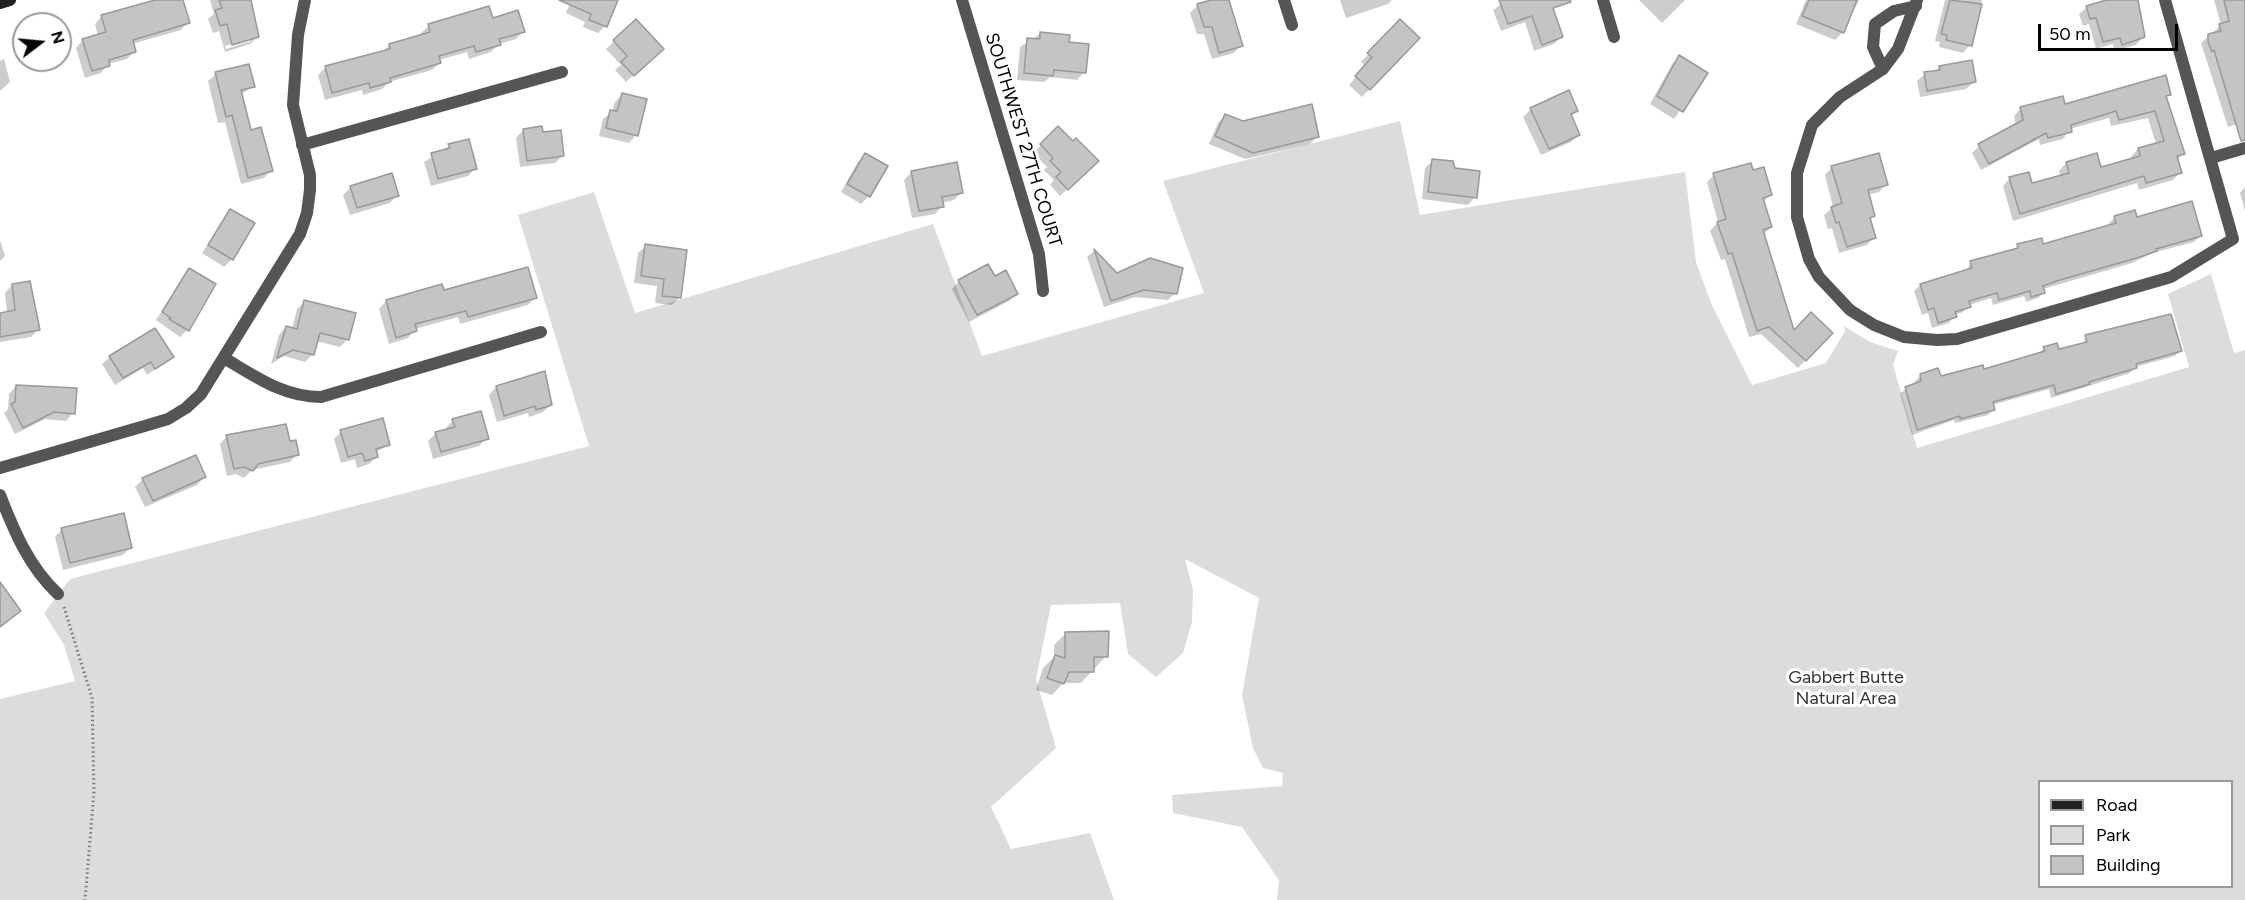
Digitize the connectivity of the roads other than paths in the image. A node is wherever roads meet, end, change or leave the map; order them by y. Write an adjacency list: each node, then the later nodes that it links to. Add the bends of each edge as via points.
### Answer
1 (10, 0): 7 (main road)
2 (305, 0): 13 (street, via 293,105)
3 (962, 0): 16 (street, SOUTHWEST 27TH COURT, via 1039,254)
4 (1284, 0): 9 (street)
5 (1603, 0): 10 (street)
6 (2165, 0): 15 (street)
7 (0, 3)
8 (1916, 3): 11 (street, via 1898,50); 11 (street, via 1875,24 1873,47)
9 (1292, 25)
10 (1614, 37)
11 (1883, 69): 15 (street, via 1839,98 1812,125 1797,173 1796,197 1801,237 1819,277 1850,310 1874,326 1904,337 1937,340 1985,333 2171,277 2233,239)
12 (562, 72): 13 (street)
13 (302, 145): 18 (street, via 310,190 300,234)
14 (2245, 148): 15 (street)
15 (2211, 158)
16 (1043, 291)
17 (541, 332): 18 (street, via 321,397 302,397 277,389)
18 (224, 358): 19 (street, via 201,394 168,419)
19 (0, 468)
20 (0, 495): 21 (street, via 28,558)
21 (58, 594)

